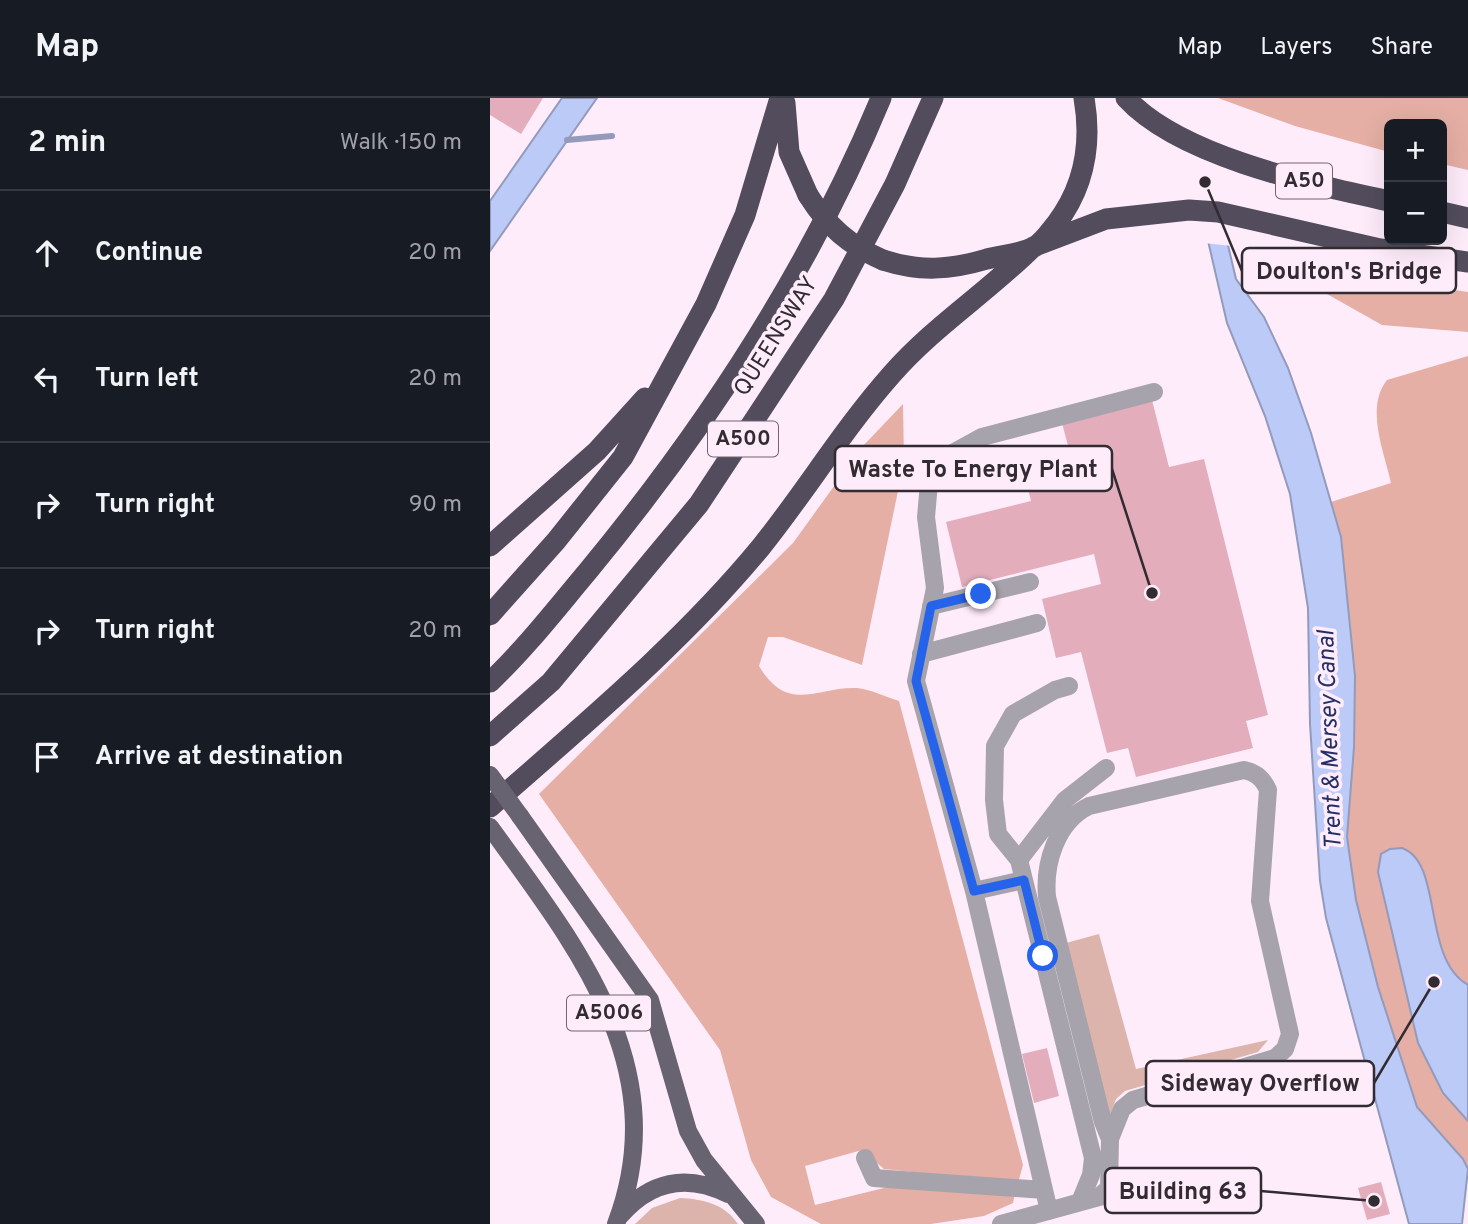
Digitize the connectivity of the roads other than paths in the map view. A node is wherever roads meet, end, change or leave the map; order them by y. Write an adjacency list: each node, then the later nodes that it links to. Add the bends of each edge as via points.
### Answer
1 (779, 98): 12 (highway, via 745,215)
2 (785, 98): 10 (highway, bridge, via 789,152 808,195 848,243 883,260 935,270)
3 (881, 98): 20 (highway, QUEENSWAY / A500, via 791,281 696,432 625,526 516,658)
4 (933, 98): 22 (highway, QUEENSWAY / A500, via 895,184 834,299 699,503 551,682)
5 (1084, 98): 10 (highway, via 1087,149 1080,184 1061,217)
6 (1126, 98): 7 (highway, A50, via 1140,114 1221,154)
7 (1384, 200)
8 (1447, 213): 9 (highway)
9 (1468, 218)
10 (1034, 247): 11 (highway, A50, via 1105,219 1189,210); 25 (highway, via 995,285 925,339 892,373 760,548 671,643)
11 (1468, 262)
12 (676, 359): 14 (highway, via 597,451); 17 (highway, via 623,457)
13 (1154, 392): 16 (street, via 982,437 951,454 929,484 926,517 935,588)
14 (490, 546)
15 (1030, 582): 16 (street)
16 (931, 606): 19 (street)
17 (490, 615)
18 (1037, 623): 19 (street)
19 (922, 654): 29 (street, via 916,681)
20 (490, 682)
21 (1069, 686): 27 (street, via 1013,715 995,746 998,834)
22 (490, 736)
23 (1106, 768): 27 (street, via 1065,800)
24 (490, 775): 33 (main road, A5006, bridge, via 650,1000 688,1131)
25 (490, 807)
26 (493, 830): 37 (main road, A5006, via 600,991 621,1041 634,1096 636,1134)
27 (1019, 860): 28 (street)
28 (1024, 880): 29 (street); 34 (street, via 1093,1158)
29 (974, 891): 32 (street)
30 (1110, 1139): 30 (street, via 1051,920 1046,866 1081,810 1244,769 1252,771 1268,790 1260,901 1289,1042 1275,1058 1133,1100 1122,1110); 34 (street, via 1110,1188 1099,1197)
31 (864, 1158): 32 (street, via 874,1178)
32 (1044, 1190): 35 (street)
33 (730, 1195): 36 (main road); 37 (main road, via 710,1185 676,1182 644,1193)
34 (1080, 1202): 35 (street)
35 (1049, 1211): 39 (street)
36 (753, 1219): 38 (street)
37 (617, 1222)
38 (765, 1224)
39 (1002, 1224)

